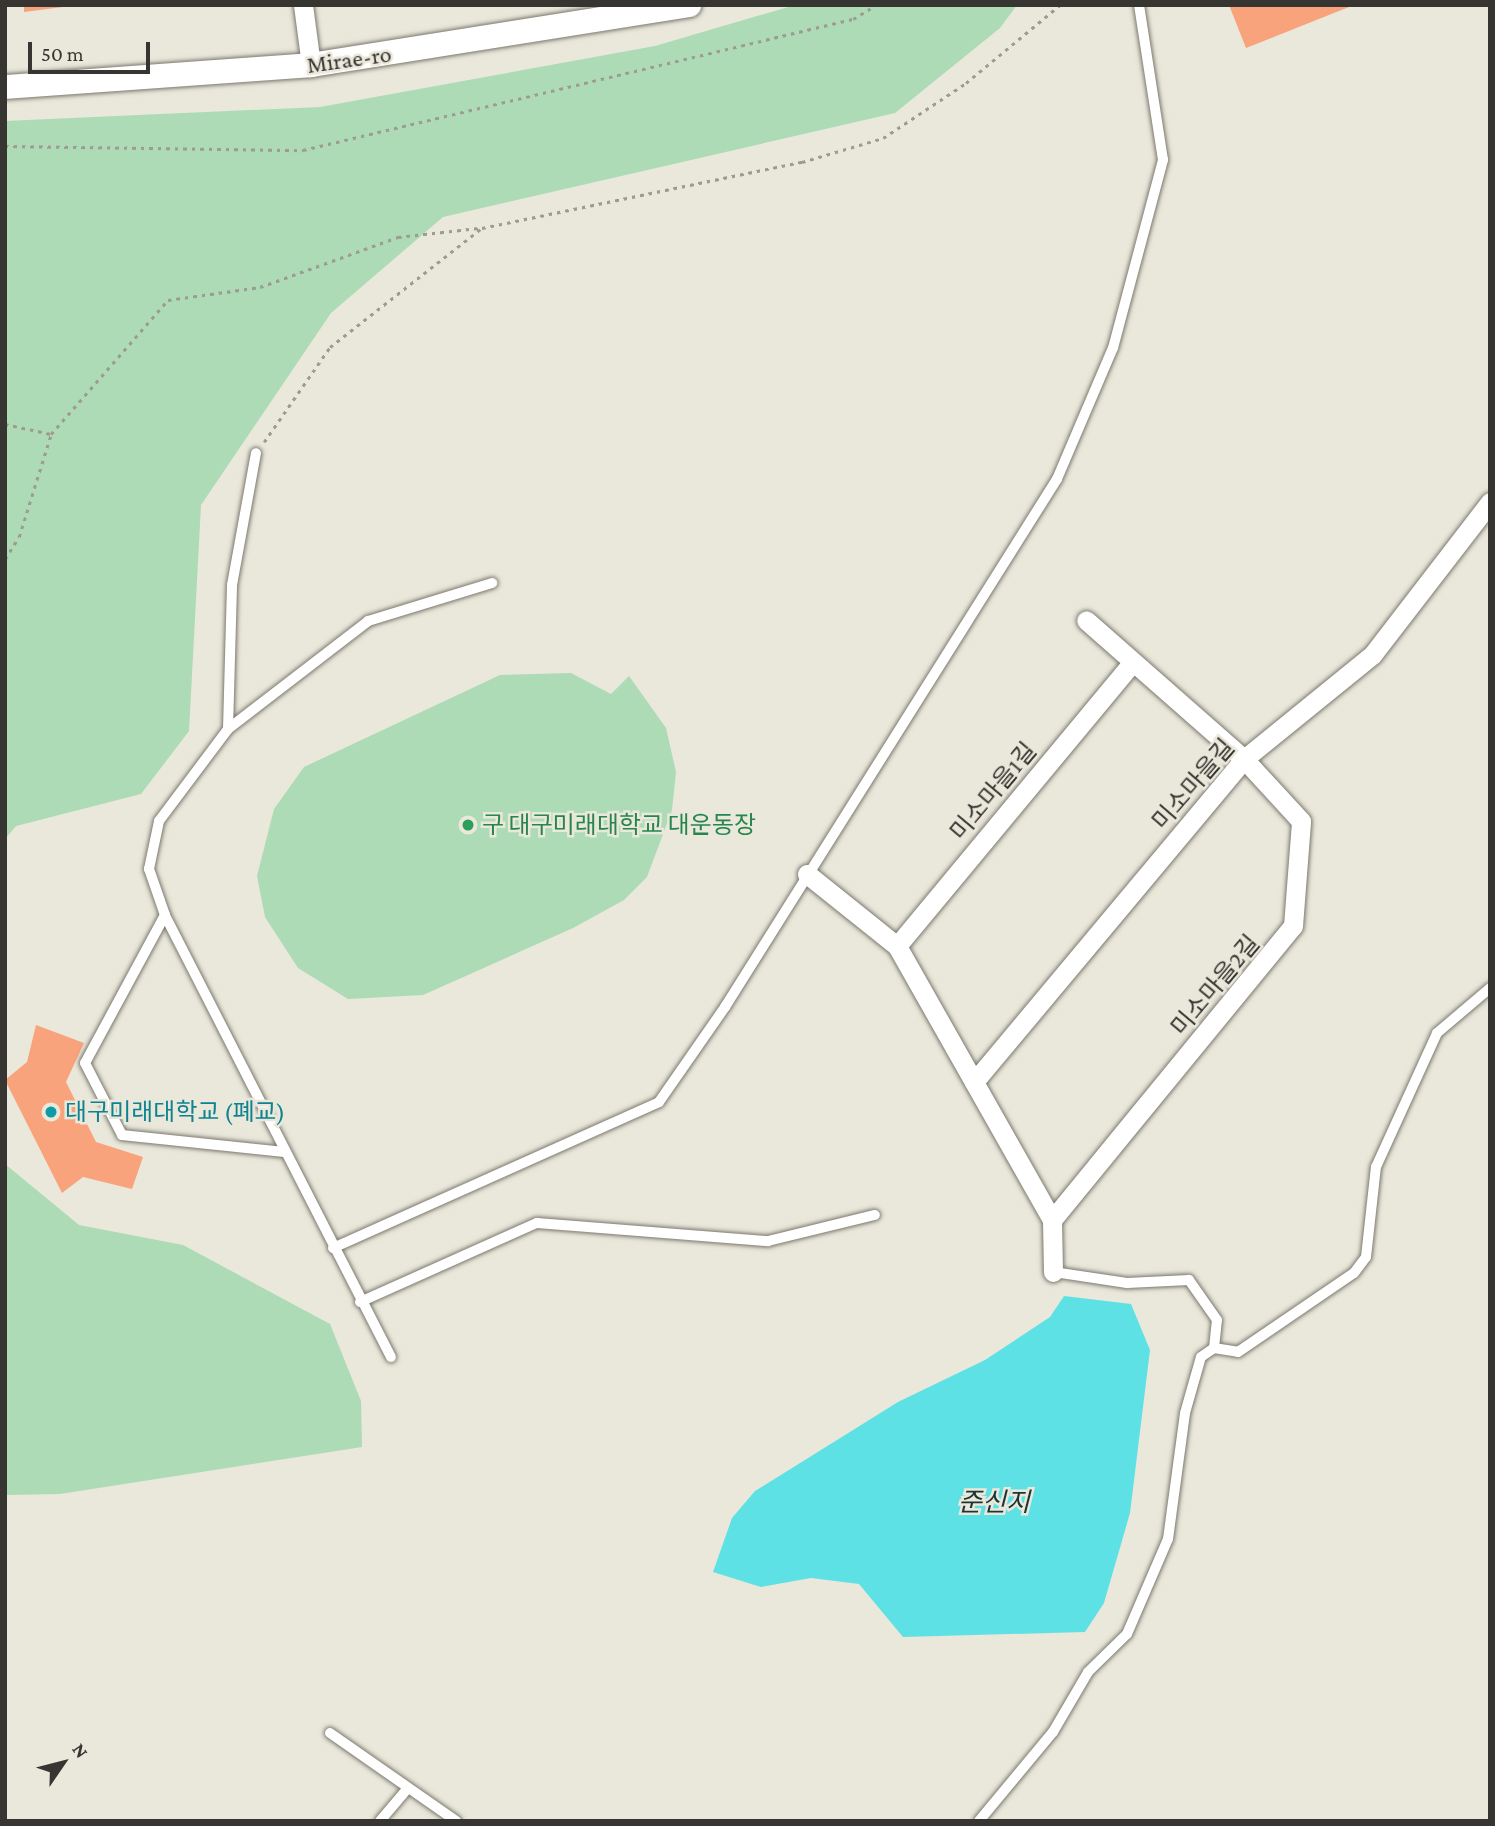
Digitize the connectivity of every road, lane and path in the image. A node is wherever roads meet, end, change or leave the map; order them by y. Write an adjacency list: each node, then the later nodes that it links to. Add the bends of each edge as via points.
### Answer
1 (303, 5): 6 (street)
2 (876, 5): 8 (path, via 853,19 303,149)
3 (1060, 5): 9 (path, via 966,83 883,138 802,162)
4 (1139, 5): 20 (lane, via 1163,160 1113,348 1057,479)
5 (675, 8): 6 (street, Mirae-ro)
6 (311, 65): 7 (street, Mirae-ro)
7 (5, 87)
8 (5, 146)
9 (482, 228): 11 (path, via 398,237 260,287 168,300); 12 (path, via 330,347)
10 (5, 424): 11 (path)
11 (51, 434): 14 (path, via 19,537)
12 (257, 453): 18 (lane, via 232,585)
13 (1490, 502): 19 (street, 미소마을길, via 1373,654)
14 (5, 559)
15 (492, 583): 18 (lane, via 368,621)
16 (1086, 620): 17 (street)
17 (1133, 662): 19 (street); 22 (street, 미소마을1길)
18 (228, 729): 21 (lane, via 159,821 149,869)
19 (1244, 759): 24 (street, 미소마을길); 27 (street, 미소마을2길, via 1301,821 1293,926)
20 (807, 874): 22 (street); 28 (lane, via 659,1102)
21 (165, 915): 25 (lane); 25 (lane, via 85,1063 122,1135)
22 (897, 946): 24 (street)
23 (1490, 988): 31 (lane, via 1437,1033 1376,1167 1366,1257 1354,1273 1238,1352)
24 (974, 1082): 27 (street)
25 (284, 1152): 28 (lane)
26 (875, 1215): 30 (lane, via 768,1241 537,1223)
27 (1052, 1220): 29 (street)
28 (333, 1248): 30 (lane)
29 (1053, 1272): 31 (lane, via 1127,1283 1189,1280 1217,1320)
30 (360, 1303): 32 (lane)
31 (1214, 1348): 37 (lane, via 1201,1357 1185,1413 1168,1539 1127,1634 1088,1672 1053,1731)
32 (391, 1357)
33 (330, 1732): 34 (lane)
34 (408, 1788): 35 (lane); 36 (lane)
35 (380, 1821)
36 (456, 1821)
37 (979, 1821)

